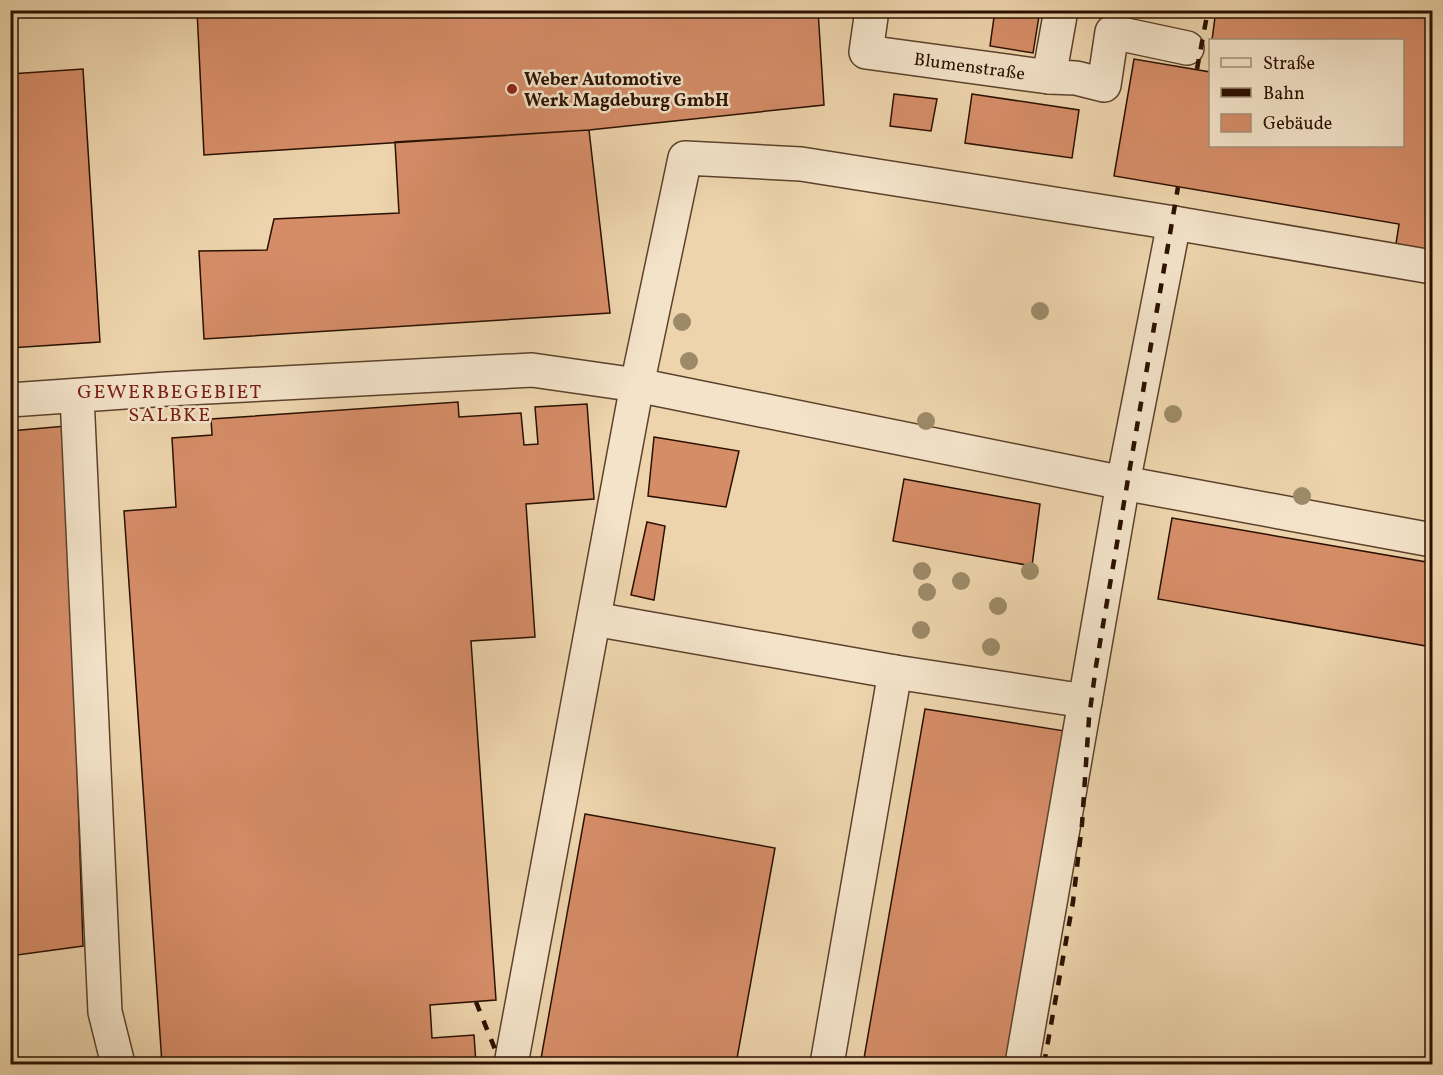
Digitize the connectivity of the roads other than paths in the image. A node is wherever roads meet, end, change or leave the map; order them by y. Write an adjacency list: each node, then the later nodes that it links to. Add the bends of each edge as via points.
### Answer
1 (872, 10): 4 (street, Blumenstraße, via 866,52)
2 (1061, 10): 4 (street, Blumenstraße)
3 (1187, 48): 4 (street, via 1112,32 1104,85)
4 (1049, 77)
5 (1174, 223): 6 (street); 7 (street, via 801,164 685,158); 10 (street)
6 (1432, 267)
7 (638, 385): 8 (street, via 532,370); 10 (street); 12 (street)
8 (76, 396): 9 (street); 15 (street, via 105,1012)
9 (10, 400)
10 (1123, 483): 11 (street); 14 (street)
11 (1432, 540)
12 (594, 619): 13 (street); 16 (street)
13 (895, 672): 14 (street); 17 (street)
14 (1085, 701): 18 (street)
15 (118, 1065)
16 (511, 1065)
17 (827, 1065)
18 (1022, 1065)

